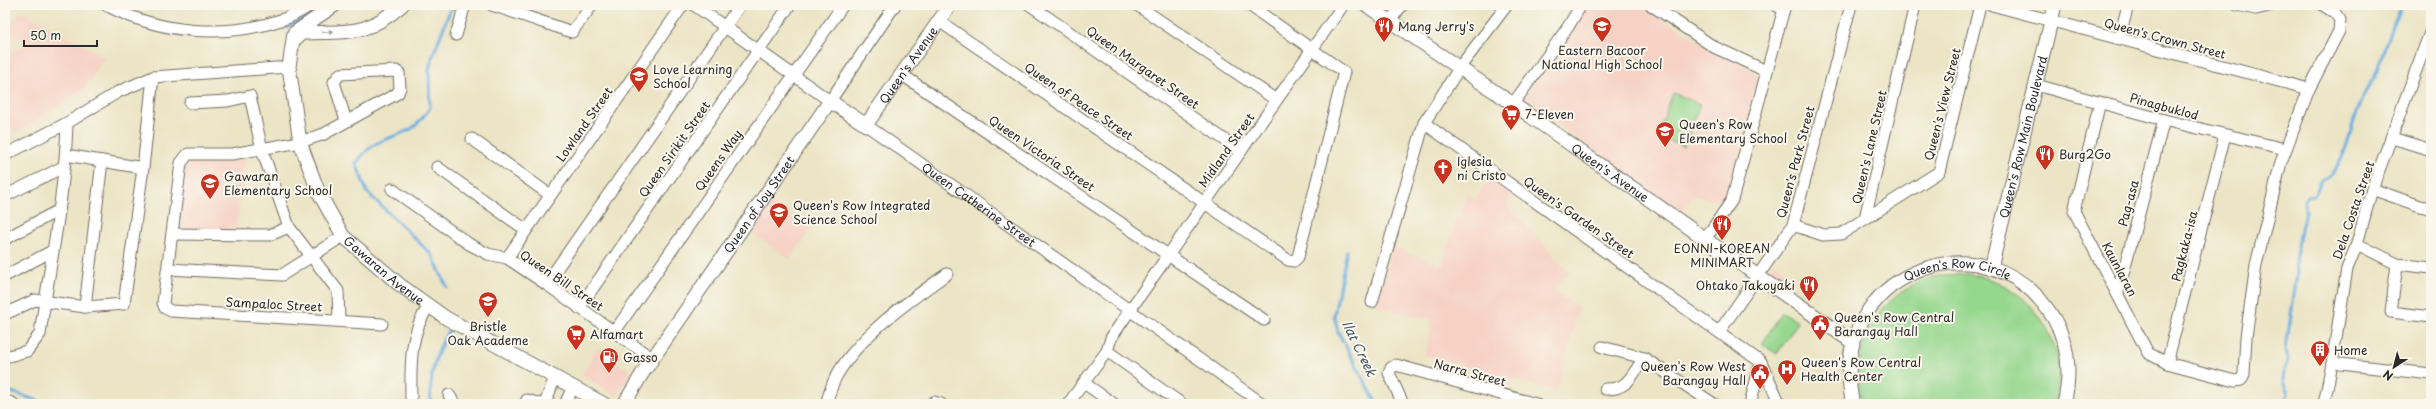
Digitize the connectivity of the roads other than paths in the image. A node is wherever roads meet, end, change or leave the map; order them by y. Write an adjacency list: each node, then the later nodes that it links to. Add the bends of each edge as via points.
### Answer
1 (106, 5): 2 (street, via 119,12 157,24 190,31 233,31 285,19)
2 (311, 5)
3 (335, 5): 41 (street, via 320,17 299,28 294,33)
4 (402, 5): 41 (street, one-way to 4, via 302,33 362,30 383,21)
5 (465, 5): 39 (street)
6 (492, 5): 7 (street, via 572,32)
7 (592, 5)
8 (683, 5): 78 (street, Lowland Street)
9 (694, 5): 37 (street, Queen Catherine Street)
10 (740, 5): 37 (street)
11 (790, 5): 43 (street, Queen Sirikit Street)
12 (843, 5): 48 (street, Queens Way)
13 (895, 5): 53 (street, Queen of Joy Street)
14 (950, 5): 34 (street, Queen's Avenue)
15 (1030, 5): 69 (street, Queen Margaret Street)
16 (1137, 5): 52 (street)
17 (1249, 5): 42 (street)
18 (1343, 5): 42 (street, Midland Street)
19 (1366, 5): 35 (street, Queen's Avenue)
20 (1402, 5): 35 (street)
21 (1507, 5): 45 (street)
22 (1581, 5): 56 (street)
23 (1651, 5): 46 (street, via 1714,47)
24 (1851, 5): 84 (street, Queen's Park Street)
25 (1916, 5): 83 (street, Queen's Lane Street)
26 (1980, 5): 83 (street, Queen's View Street, via 1939,172)
27 (1992, 5): 36 (street, Queen's Crown Street)
28 (2055, 5): 36 (street, Queen's Row Main Boulevard)
29 (2128, 5): 40 (street)
30 (2237, 5): 31 (street, via 2256,9)
31 (2272, 5)
32 (2323, 5): 51 (street, via 2335,12 2340,20 2339,31)
33 (1782, 6): 46 (street)
34 (939, 21): 47 (street, Queen's Avenue); 80 (street, Queen of Peace Street)
35 (1390, 21): 45 (street, Queen's Avenue)
36 (2051, 21): 40 (street, Queen's Crown Street); 50 (street, Queen's Row Main Boulevard)
37 (725, 26): 43 (street, Queen Catherine Street); 103 (street)
38 (2431, 30): 63 (street, Dela Costa Street)
39 (456, 35)
40 (2119, 40): 51 (street, Queen's Crown Street)
41 (293, 42): 44 (street, Gawaran Avenue)
42 (1313, 49): 52 (street, Midland Street); 80 (street, Queen of Peace Street, via 1344,72 1298,257 1294,261 1288,260)
43 (758, 50): 48 (street, Queen Catherine Street); 109 (street, Queen Sirikit Street)
44 (289, 67): 49 (street); 65 (street, Gawaran Avenue)
45 (1460, 67): 56 (street, Queen's Avenue); 60 (street)
46 (1766, 71): 89 (street, via 1732,200)
47 (901, 74): 61 (street, Queen's Avenue); 93 (street, Queen Victoria Street)
48 (793, 75): 53 (street, Queen Catherine Street); 116 (street, Queens Way)
49 (153, 78): 59 (street, via 118,92); 75 (street)
50 (2036, 85): 54 (street, Pinagbuklod); 97 (street, Queen's Row Main Boulevard)
51 (2309, 89): 66 (street)
52 (1276, 100): 69 (street, Midland Street)
53 (830, 101): 61 (street, Queen Catherine Street); 123 (street, Queen of Joy Street)
54 (2100, 102): 57 (street, Pinagbuklod); 104 (street, Kaunlaran, via 2074,211)
55 (190, 103): 67 (street, via 228,101 250,96)
56 (1513, 104): 89 (street, Queen's Avenue)
57 (2164, 120): 62 (street, Pinagbuklod); 104 (street, Pag-asa)
58 (346, 121): 58 (street, via 398,93 399,73 396,71 340,74 336,77 334,82); 65 (street, via 324,134)
59 (66, 123): 70 (street); 71 (street)
60 (1424, 123): 106 (street); 117 (street, Queen's Garden Street)
61 (866, 125): 110 (street, Queen Catherine Street)
62 (2225, 135): 66 (street, Pinagbuklod); 125 (street, Pagkaka-isa)
63 (2392, 138): 68 (street); 77 (street, Dela Costa Street)
64 (472, 139): 78 (street)
65 (300, 142): 67 (street); 88 (street, Gawaran Avenue, via 318,191)
66 (2286, 149): 125 (street, Kaunlaran, via 2256,265 2244,374 2241,380 2235,381)
67 (262, 150): 85 (street); 87 (street, via 232,154 188,154 181,163)
68 (2431, 150)
69 (1241, 151): 80 (street, Midland Street)
70 (5, 155)
71 (66, 155): 72 (street); 73 (street)
72 (102, 161): 75 (street); 108 (street)
73 (63, 167): 79 (street); 82 (street)
74 (437, 167): 86 (street)
75 (143, 168): 108 (street, via 125,301 120,306)
76 (392, 189): 95 (street, Queen Bill Street, via 470,244 488,254)
77 (2372, 189): 81 (street); 91 (street, Dela Costa Street)
78 (550, 195): 86 (street, Lowland Street)
79 (5, 196)
80 (1205, 203): 93 (street, Midland Street)
81 (2431, 208)
82 (59, 210): 90 (street); 92 (street)
83 (1865, 218): 84 (street, Queen's Lane Street, via 1836,236)
84 (1793, 225): 102 (street, Queen's Park Street)
85 (289, 227): 87 (street, via 270,235); 94 (street)
86 (526, 230): 95 (street, Lowland Street)
87 (172, 234): 99 (street)
88 (343, 236): 94 (street); 107 (street, Gawaran Avenue, via 400,285)
89 (1706, 238): 102 (street, Queen's Avenue)
90 (5, 239)
91 (2357, 244): 96 (street); 126 (street, Dela Costa Street, via 2347,269)
92 (52, 251): 101 (street); 105 (street)
93 (1169, 254): 110 (street, Midland Street); 113 (street, Queen Victoria Street)
94 (312, 256): 99 (street, via 282,275); 114 (street, via 338,291)
95 (507, 258): 103 (street, Queen Bill Street)
96 (2397, 264): 98 (street); 112 (street, via 2391,312)
97 (1991, 268): 118 (street, Queen's Row Circle, via 1960,263 1944,264 1906,276 1875,300); 155 (street, Queen's Row Circle, via 2025,286 2045,306 2058,326 2064,342 2069,375)
98 (2431, 268)
99 (168, 270): 114 (street, Sampaloc Street, via 163,303 165,308 171,311)
100 (947, 274): 143 (street, via 881,326 849,358 836,376)
101 (5, 276)
102 (1759, 276): 117 (street, Queen's Park Street); 118 (street, Queen's Avenue)
103 (546, 284): 109 (street, Queen Bill Street)
104 (2118, 292): 125 (street, Kaunlaran, via 2148,353)
105 (45, 302): 108 (street); 111 (street, via 35,300); 121 (street, via 40,334 27,350)
106 (1372, 302)
107 (429, 306): 128 (street, Gawaran Avenue, via 446,318); 136 (street, via 419,322 414,341 410,367)
108 (85, 307)
109 (579, 308): 116 (street, Queen Bill Street)
110 (1130, 310): 120 (street, Midland Street, via 1111,338); 149 (street, Queen Catherine Street)
111 (5, 314)
112 (2431, 317)
113 (1264, 320)
114 (340, 321): 115 (street, Sampaloc Street)
115 (382, 324)
116 (615, 331): 123 (street, Queen Bill Street)
117 (1720, 332): 124 (street, Queen's Garden Street)
118 (1852, 342): 154 (street, Queen's Row Circle, via 1848,367)
119 (1602, 347): 122 (street)
120 (1107, 351): 129 (street, Midland Street); 148 (street)
121 (5, 357)
122 (1644, 358): 131 (street, via 1623,386); 151 (street)
123 (653, 359): 142 (street, Queen of Joy Street)
124 (1761, 362): 152 (street); 153 (street)
125 (2167, 363)
126 (2332, 363): 127 (street); 156 (street, Dela Costa Street)
127 (2431, 374)
128 (556, 377): 130 (street, Gawaran Avenue); 139 (street)
129 (1084, 383): 146 (street, Midland Street); 147 (street)
130 (573, 387): 140 (street); 141 (street, Gawaran Avenue)
131 (1605, 389)
132 (1512, 400): 134 (street, Narra Street, via 1396,365 1389,373); 150 (street, Narra Street)
133 (5, 402): 135 (street)
134 (1405, 403)
135 (12, 404)
136 (411, 404)
137 (525, 404): 138 (street, via 527,400)
138 (540, 404)
139 (544, 404)
140 (565, 404)
141 (604, 404)
142 (624, 404)
143 (826, 404)
144 (931, 404): 145 (street)
145 (941, 404)
146 (1068, 404)
147 (1114, 404)
148 (1182, 404)
149 (1263, 404)
150 (1536, 404)
151 (1714, 404)
152 (1750, 404)
153 (1780, 404)
154 (1853, 404)
155 (2064, 404)
156 (2324, 404)

